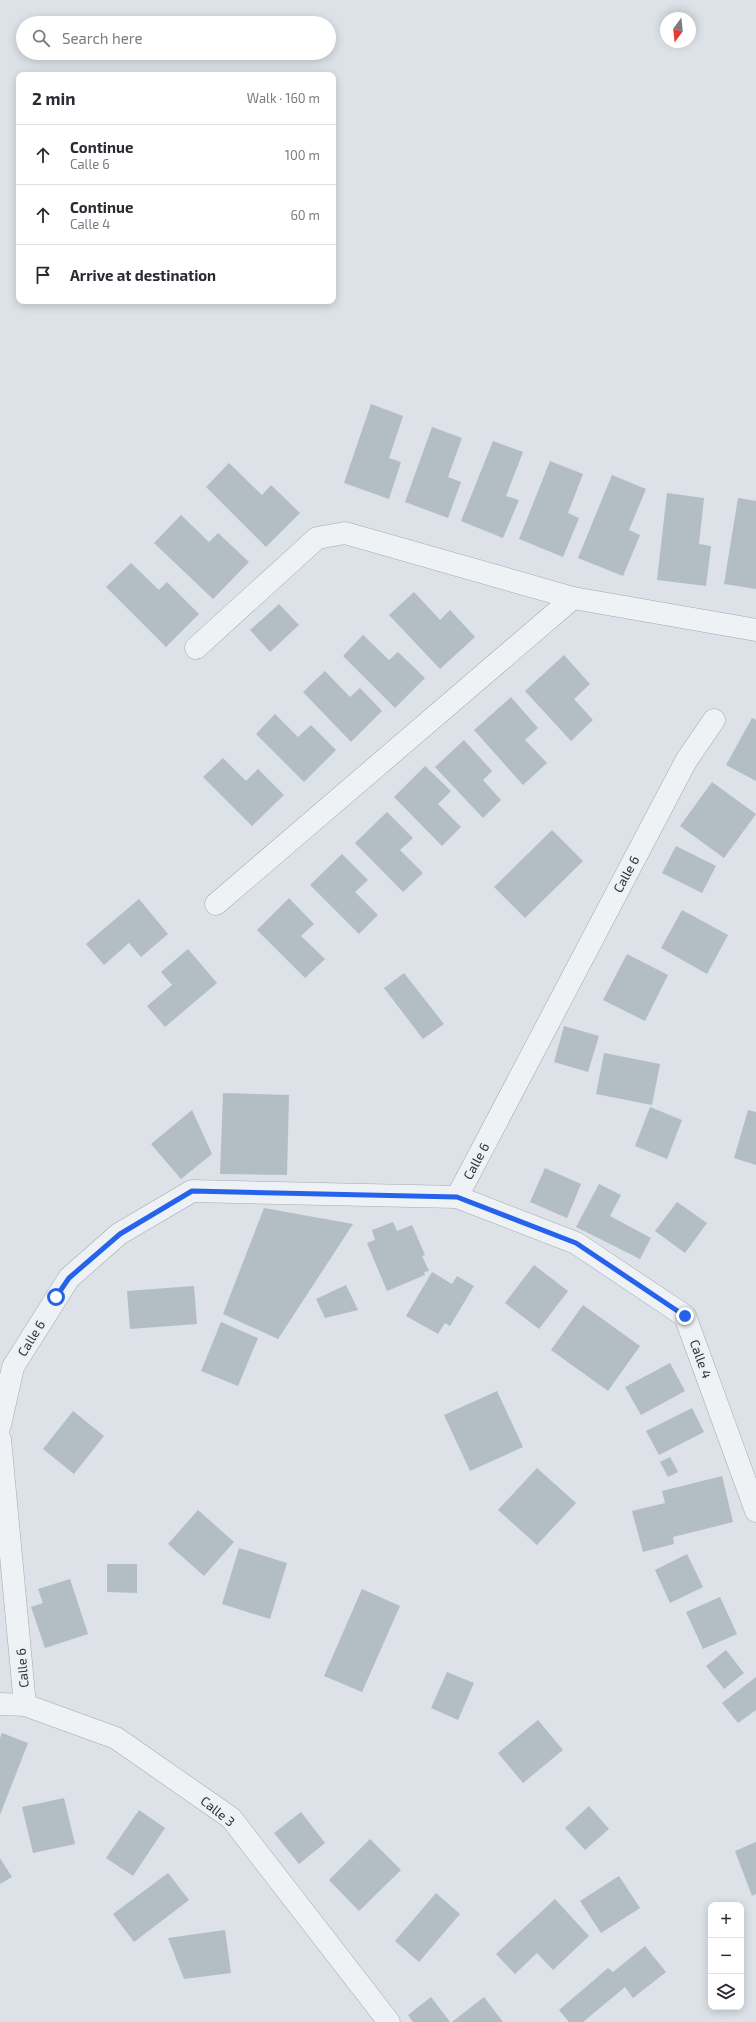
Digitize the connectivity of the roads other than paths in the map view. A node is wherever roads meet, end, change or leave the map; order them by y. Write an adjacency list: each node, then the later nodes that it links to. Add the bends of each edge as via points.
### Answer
1 (573, 598): 2 (street); 3 (street, via 345,533 317,538); 5 (street)
2 (756, 630)
3 (196, 648)
4 (714, 720): 6 (street, Calle 6, via 686,761)
5 (216, 904)
6 (457, 1197): 7 (street, Calle 6, via 192,1191 120,1234 69,1278 13,1367); 9 (street, Calle 4, via 576,1243 685,1316)
7 (0, 1425)
8 (0, 1439): 11 (street, Calle 6)
9 (756, 1512)
10 (0, 1704): 11 (street, Calle 3)
11 (25, 1705): 12 (street, Calle 3, via 116,1738 231,1818)
12 (388, 2022)

